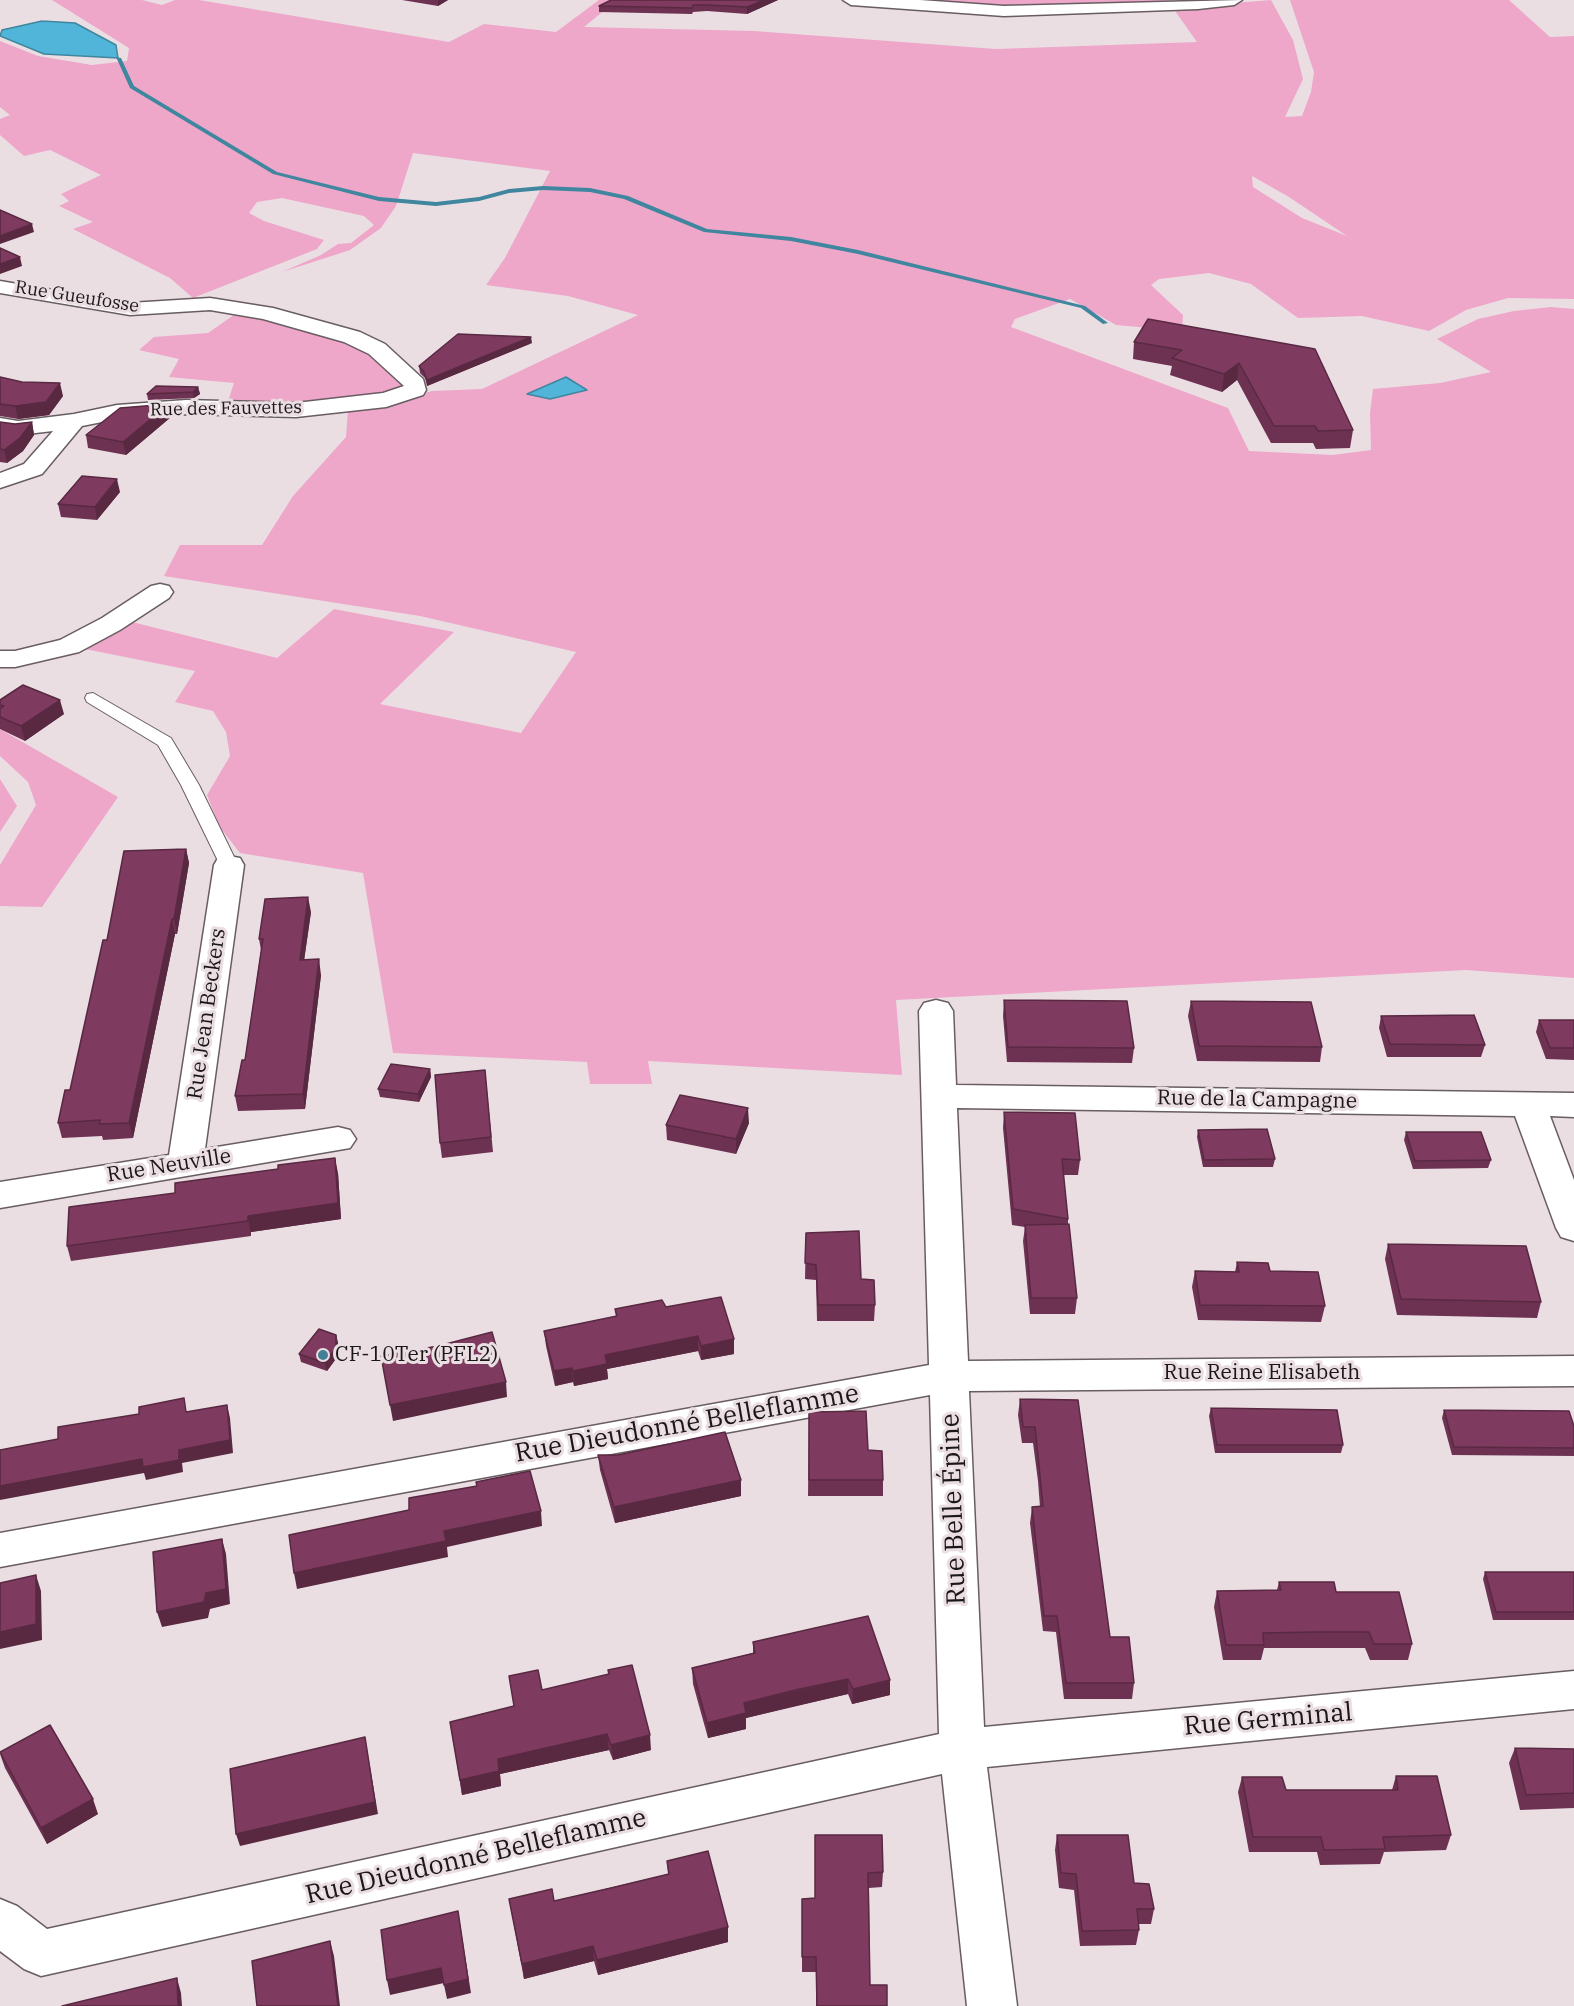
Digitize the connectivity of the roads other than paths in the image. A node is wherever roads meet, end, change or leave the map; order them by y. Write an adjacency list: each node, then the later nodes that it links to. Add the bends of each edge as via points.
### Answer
1 (851, 0): 2 (street, via 1004,11)
2 (1234, 0)
3 (0, 286): 4 (street, Rue Gueufosse, via 130,309 210,304 265,313 352,337 377,349 415,384)
4 (415, 390): 5 (street, Rue des Fauvettes, via 386,400 296,410 186,407 117,412)
5 (74, 421): 6 (street, Rue des Fauvettes, via 18,428); 7 (street, via 33,469)
6 (0, 425)
7 (0, 481)
8 (160, 592): 9 (street, via 69,646)
9 (0, 659)
10 (93, 698): 11 (lane, via 165,742)
11 (229, 865): 17 (street, Rue Jean Beckers)
12 (936, 1011): 13 (street, Rue Belle Épine)
13 (940, 1096): 14 (street, Rue de la Campagne); 21 (street, Rue Belle Épine)
14 (1528, 1104): 15 (street, Rue de la Campagne); 19 (street)
15 (1574, 1105)
16 (338, 1138): 17 (street, Rue Neuville)
17 (185, 1164): 18 (street, Rue Neuville)
18 (0, 1195)
19 (1574, 1228)
20 (1574, 1371): 21 (street, Rue Reine Elisabeth)
21 (950, 1376): 22 (street, Rue Dieudonné Belleflamme); 24 (street, Rue Belle Épine)
22 (0, 1550)
23 (1574, 1690): 24 (street, Rue Germinal)
24 (962, 1749): 25 (street, Rue Dieudonné Belleflamme, via 41,1953); 26 (street, Rue Belle Épine)
25 (0, 1922)
26 (992, 2006)

